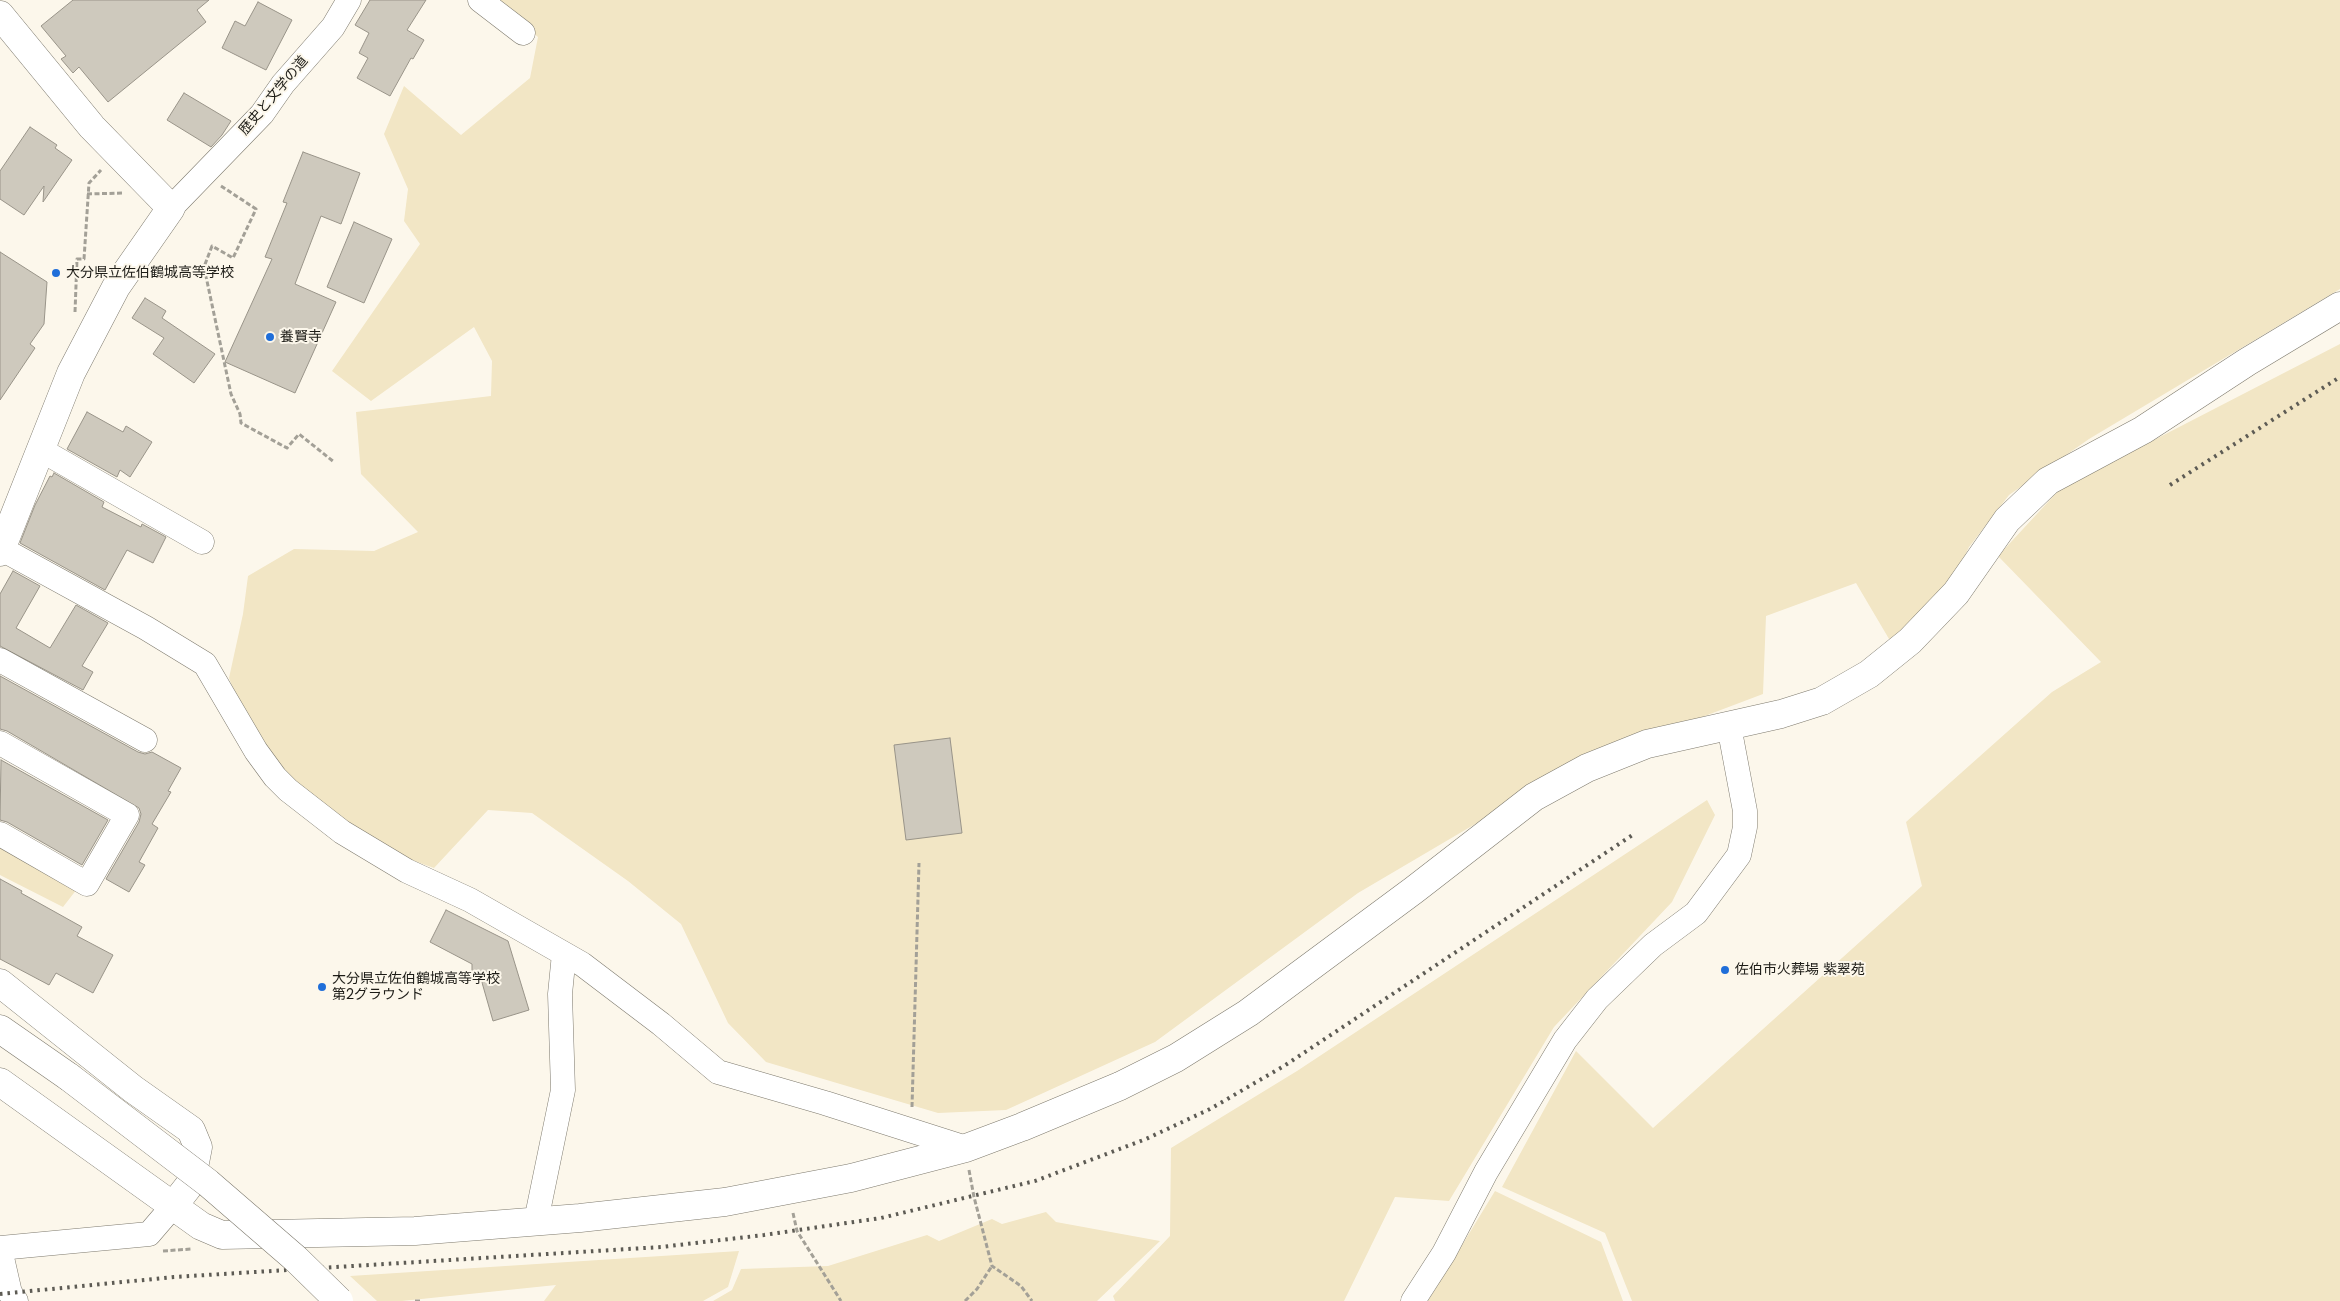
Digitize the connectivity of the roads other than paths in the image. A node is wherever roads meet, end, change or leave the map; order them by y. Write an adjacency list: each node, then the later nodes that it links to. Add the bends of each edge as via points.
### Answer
1 (349, 0): 5 (street, 歴史と文学の道, via 332,27 262,114)
2 (480, 0): 4 (street)
3 (0, 15): 5 (street, via 92,127)
4 (523, 33)
5 (171, 208): 7 (street, via 116,286 71,373)
6 (2340, 306): 11 (street, via 2143,430 2048,481 2007,520 1956,593 1910,641 1869,674 1822,701)
7 (41, 450): 8 (street); 9 (street)
8 (202, 542)
9 (0, 550): 15 (street, via 146,628 205,664 224,693 228,706 275,777 342,832 407,871 470,900)
10 (0, 660): 12 (street)
11 (1729, 726): 19 (street, via 1646,744 1587,768 1534,797 1248,1013 1176,1058 1120,1086); 25 (street, via 1745,811 1739,855 1696,913 1653,945 1597,999 1565,1040 1486,1172 1444,1253)
12 (145, 740)
13 (0, 744): 14 (street, via 127,815 87,884)
14 (0, 834)
15 (564, 954): 19 (street, via 653,1018 718,1072 912,1123); 21 (street, via 560,994 563,1090)
16 (0, 983): 20 (street, via 191,1130 198,1147 191,1183)
17 (0, 1029): 24 (street, bridge, via 208,1183)
18 (0, 1082): 20 (street)
19 (966, 1148): 21 (street, via 851,1178 725,1202)
20 (173, 1206): 21 (street, via 201,1226 222,1235 415,1232); 22 (street, via 148,1234)
21 (536, 1221)
22 (0, 1249): 23 (street, via 10,1293)
23 (16, 1301)
24 (339, 1301)
25 (1413, 1301)

